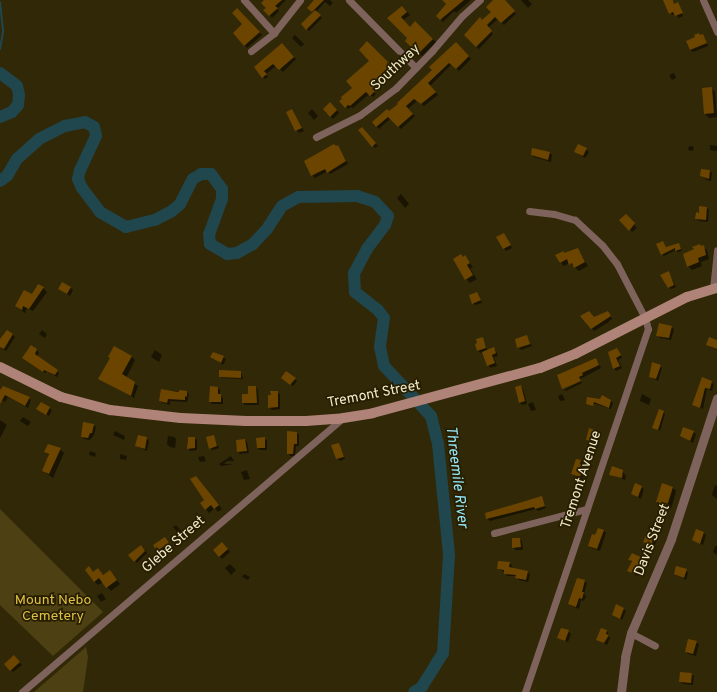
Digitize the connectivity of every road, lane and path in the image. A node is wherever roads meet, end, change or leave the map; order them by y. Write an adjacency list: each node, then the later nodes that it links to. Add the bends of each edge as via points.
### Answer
1 (244, 0): 7 (street)
2 (300, 0): 7 (street)
3 (349, 0): 9 (street)
4 (480, 0): 9 (street, Southway, via 462,16)
5 (703, 0): 6 (street)
6 (717, 32)
7 (274, 33): 8 (street)
8 (251, 51)
9 (416, 68): 10 (street, Southway, via 371,108)
10 (316, 137)
11 (529, 211): 14 (street, via 562,215 580,223 617,264)
12 (717, 250): 13 (street)
13 (715, 288): 14 (main road, Tremont Street, via 694,294)
14 (645, 318): 17 (main road, Tremont Street, via 548,366); 18 (street, Tremont Avenue, via 647,333)
15 (1, 369): 17 (main road, Tremont Street, via 61,397 110,410 181,418 246,421)
16 (717, 398): 20 (street, Davis Street, via 671,539)
17 (344, 418): 22 (street, Glebe Street)
18 (587, 509): 19 (street); 23 (street, Tremont Avenue)
19 (494, 533)
20 (631, 633): 21 (street); 24 (street, Davis Street, via 625,656)
21 (655, 646)
22 (22, 692)
23 (525, 692)
24 (621, 692)

